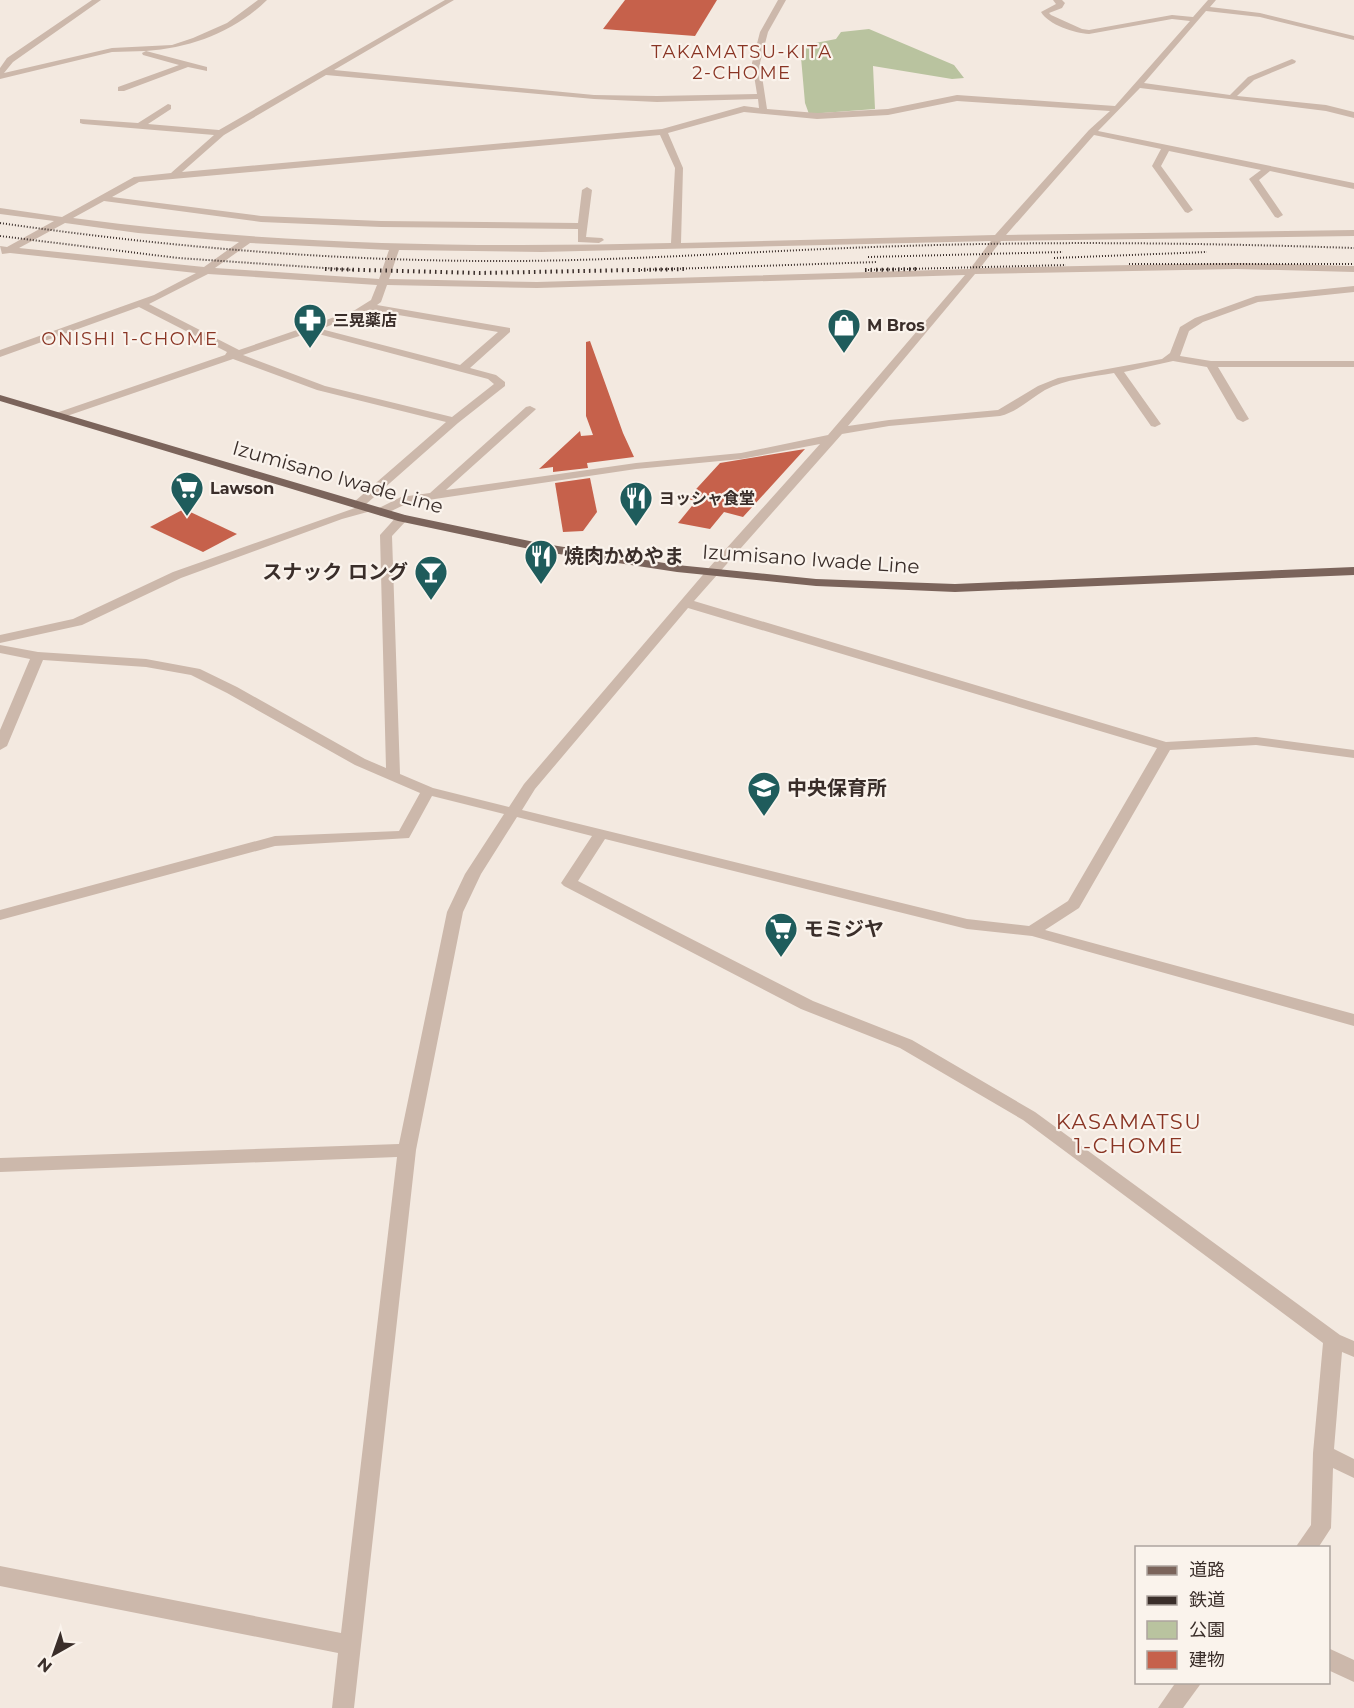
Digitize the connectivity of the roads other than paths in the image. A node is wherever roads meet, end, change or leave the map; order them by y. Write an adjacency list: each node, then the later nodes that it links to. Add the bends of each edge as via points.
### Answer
1 (97, 0): 15 (street, via 10,60)
2 (263, 0): 10 (street, via 230,25 196,40 172,47)
3 (450, 0): 14 (street)
4 (782, 0): 18 (street, via 764,33 756,63)
5 (1057, 0): 8 (street, via 1061,3 1046,12 1048,17 1080,31 1172,17)
6 (1212, 0): 7 (street)
7 (1204, 9): 8 (street); 9 (street, via 1260,15)
8 (1194, 19): 16 (street)
9 (1354, 38)
10 (134, 49): 12 (street); 15 (street, via 112,50)
11 (1292, 61): 19 (street, via 1251,77)
12 (188, 64): 13 (street); 17 (street)
13 (204, 69)
14 (325, 72): 18 (street, via 594,96); 26 (street)
15 (0, 76)
16 (1138, 84): 19 (street); 22 (street)
17 (122, 89)
18 (762, 96): 21 (street)
19 (1232, 98): 23 (street, via 1326,108)
20 (168, 107): 25 (street)
21 (762, 109): 22 (street, via 817,116 888,112 957,98); 27 (street, via 744,109)
22 (1117, 109): 28 (street)
23 (1354, 115)
24 (83, 121): 25 (street)
25 (139, 126): 26 (street)
26 (221, 132): 31 (street)
27 (663, 132): 31 (street); 44 (street, via 679,168)
28 (1092, 132): 29 (street); 42 (street)
29 (1167, 147): 30 (street); 35 (street, via 1156,166)
30 (1269, 168): 32 (street); 37 (street, via 1254,179)
31 (174, 175): 34 (street, via 138,179)
32 (1354, 186)
33 (587, 190): 39 (street)
34 (102, 198): 38 (street); 39 (street, via 261,219)
35 (1188, 210)
36 (0, 211): 38 (street)
37 (1278, 215)
38 (62, 220): 43 (street); 46 (street)
39 (581, 226): 44 (street, via 581,240)
40 (1354, 233): 42 (street)
41 (725, 237): 44 (street)
42 (998, 238): 44 (street); 49 (street)
43 (248, 240): 45 (street); 48 (street)
44 (676, 242): 45 (street, via 541,249)
45 (395, 247): 50 (street)
46 (3, 251): 48 (street)
47 (1354, 269): 49 (street, via 1236,266)
48 (206, 270): 50 (street); 52 (street)
49 (973, 271): 50 (street, via 647,283); 68 (street)
50 (383, 282): 53 (street, via 376,302)
51 (1354, 289): 57 (street, via 1291,294 1246,303 1199,320 1184,329 1175,355)
52 (141, 304): 55 (street); 56 (street)
53 (368, 307): 54 (street); 60 (street, via 506,330)
54 (311, 329): 55 (street); 60 (street)
55 (233, 353): 64 (street); 66 (street, via 321,388)
56 (0, 354)
57 (1170, 358): 58 (street); 61 (street)
58 (1210, 364): 59 (street); 65 (street)
59 (1354, 364)
60 (461, 370): 66 (street, via 492,377 501,384)
61 (1118, 371): 67 (street); 68 (street, via 1046,386 1015,408 1000,413 889,423)
62 (0, 398): 64 (main road, Izumisano Iwade Line)
63 (530, 409): 69 (street)
64 (60, 415): 70 (main road, Izumisano Iwade Line)
65 (1243, 419)
66 (454, 421): 70 (street)
67 (1155, 424)
68 (835, 434): 69 (street, via 741,456 636,466); 74 (street)
69 (433, 496): 71 (street, via 405,500)
70 (362, 506): 71 (main road, Izumisano Iwade Line); 76 (street, via 177,575 77,622)
71 (381, 512): 72 (main road, Izumisano Iwade Line)
72 (402, 518): 74 (main road, Izumisano Iwade Line, via 598,557); 82 (street, via 386,536)
73 (1354, 570): 74 (main road, Izumisano Iwade Line, via 956,588)
74 (711, 573): 75 (street)
75 (686, 603): 80 (street); 84 (street, via 529,787)
76 (0, 639)
77 (0, 649): 78 (street)
78 (38, 656): 79 (street); 82 (street, via 146,663 195,672 360,762)
79 (0, 746)
80 (1165, 746): 81 (street, via 1256,741); 87 (street, via 1074,904)
81 (1354, 754)
82 (393, 775): 83 (street)
83 (428, 791): 84 (street); 86 (street, via 404,835 275,841)
84 (512, 813): 85 (street); 89 (street, via 472,874 455,912)
85 (600, 835): 87 (street, via 967,924); 91 (street, via 569,884 807,1005 906,1044 1029,1116)
86 (0, 915)
87 (1032, 931): 88 (street)
88 (1354, 1020)
89 (407, 1150): 90 (street); 96 (street)
90 (0, 1165)
91 (1342, 1344): 92 (street)
92 (1323, 1453): 93 (street); 94 (street, via 1321,1528)
93 (1354, 1469)
94 (1307, 1546)
95 (0, 1576): 96 (street)
96 (351, 1646): 100 (street)
97 (1330, 1659): 98 (street)
98 (1354, 1672)
99 (1190, 1684): 101 (street)
100 (343, 1708)
101 (1169, 1708)

